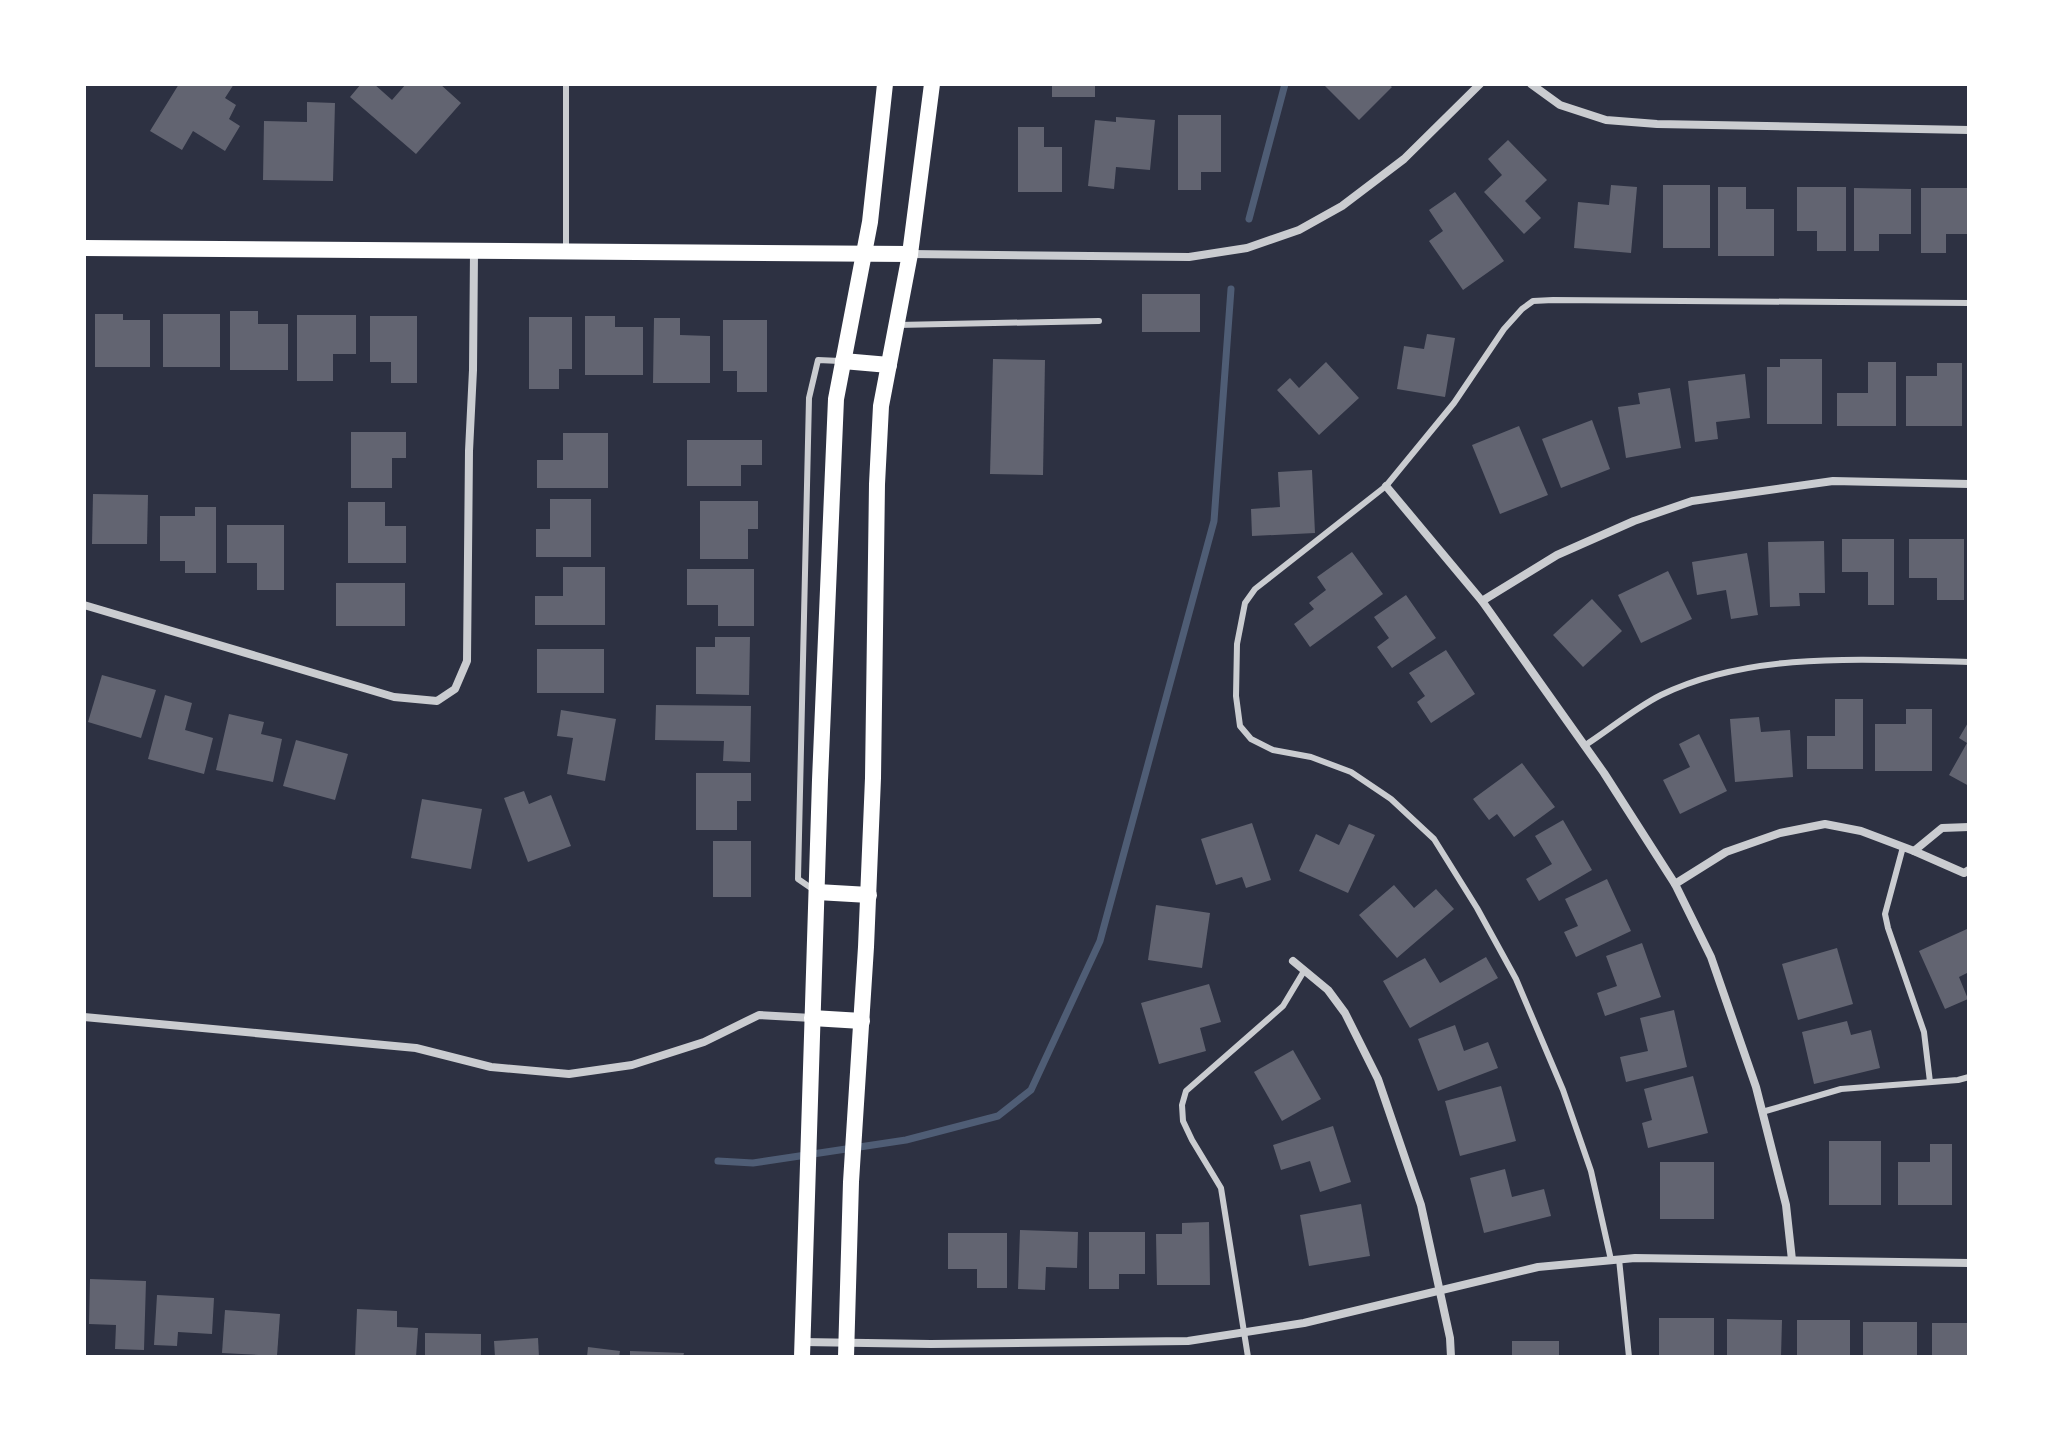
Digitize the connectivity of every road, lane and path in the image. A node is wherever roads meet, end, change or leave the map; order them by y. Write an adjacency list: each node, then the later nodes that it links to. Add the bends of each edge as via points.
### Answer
1 (566, 84): 9 (lane)
2 (885, 84): 10 (main road)
3 (932, 84): 11 (main road)
4 (1480, 84): 11 (street, via 1404,159 1342,206 1299,230 1247,248 1189,257)
5 (1531, 84): 6 (street, via 1560,105 1606,120)
6 (1969, 130)
7 (84, 248): 8 (main road)
8 (474, 252): 9 (main road); 20 (street, via 467,661 455,689 437,701 394,697)
9 (566, 252): 10 (main road)
10 (863, 253): 11 (main road); 15 (main road)
11 (910, 254): 14 (main road)
12 (1969, 303): 18 (lane, via 1533,301 1504,329 1454,403)
13 (1099, 321): 14 (lane)
14 (897, 325): 16 (main road)
15 (843, 361): 16 (main road); 28 (main road, via 836,399); 28 (lane, via 818,360 809,398 798,879)
16 (889, 365): 29 (main road, via 877,484)
17 (1969, 484): 19 (street, via 1833,481 1692,501 1557,555)
18 (1386, 486): 19 (street); 38 (lane, via 1273,574 1245,603 1237,644 1240,726 1251,739 1273,750 1351,772 1391,799 1434,839 1516,979 1563,1090)
19 (1482, 601): 22 (street)
20 (84, 605)
21 (1969, 662): 22 (lane, via 1818,661 1743,668 1659,696)
22 (1584, 746): 27 (street)
23 (1969, 827): 25 (street, via 1942,828)
24 (1903, 847): 25 (street); 27 (street, via 1825,824 1726,852); 36 (lane, via 1885,914 1924,1032)
25 (1914, 851): 26 (street, via 1964,873)
26 (1969, 870)
27 (1675, 884): 37 (street, via 1711,957)
28 (817, 892): 29 (main road); 33 (main road)
29 (869, 895): 34 (main road)
30 (1293, 961): 31 (street)
31 (1304, 971): 41 (street, via 1345,1013 1378,1079 1421,1205); 42 (lane, via 1283,1006 1186,1091 1182,1105 1187,1131 1221,1188)
32 (84, 1017): 33 (street, via 416,1048 491,1067 569,1074 632,1065 704,1042 759,1015)
33 (812, 1018): 34 (main road); 43 (main road)
34 (862, 1021): 44 (main road)
35 (1969, 1077): 36 (lane)
36 (1930, 1082): 37 (lane, via 1841,1089)
37 (1762, 1112): 39 (street, via 1786,1205)
38 (1615, 1260): 39 (street); 41 (street, via 1538,1267); 47 (lane)
39 (1792, 1260): 40 (street)
40 (1969, 1263)
41 (1440, 1289): 42 (street); 46 (street)
42 (1246, 1332): 44 (street, via 1188,1341); 45 (lane)
43 (801, 1349): 44 (street)
44 (845, 1350)
45 (1248, 1357)
46 (1451, 1357)
47 (1629, 1357)

